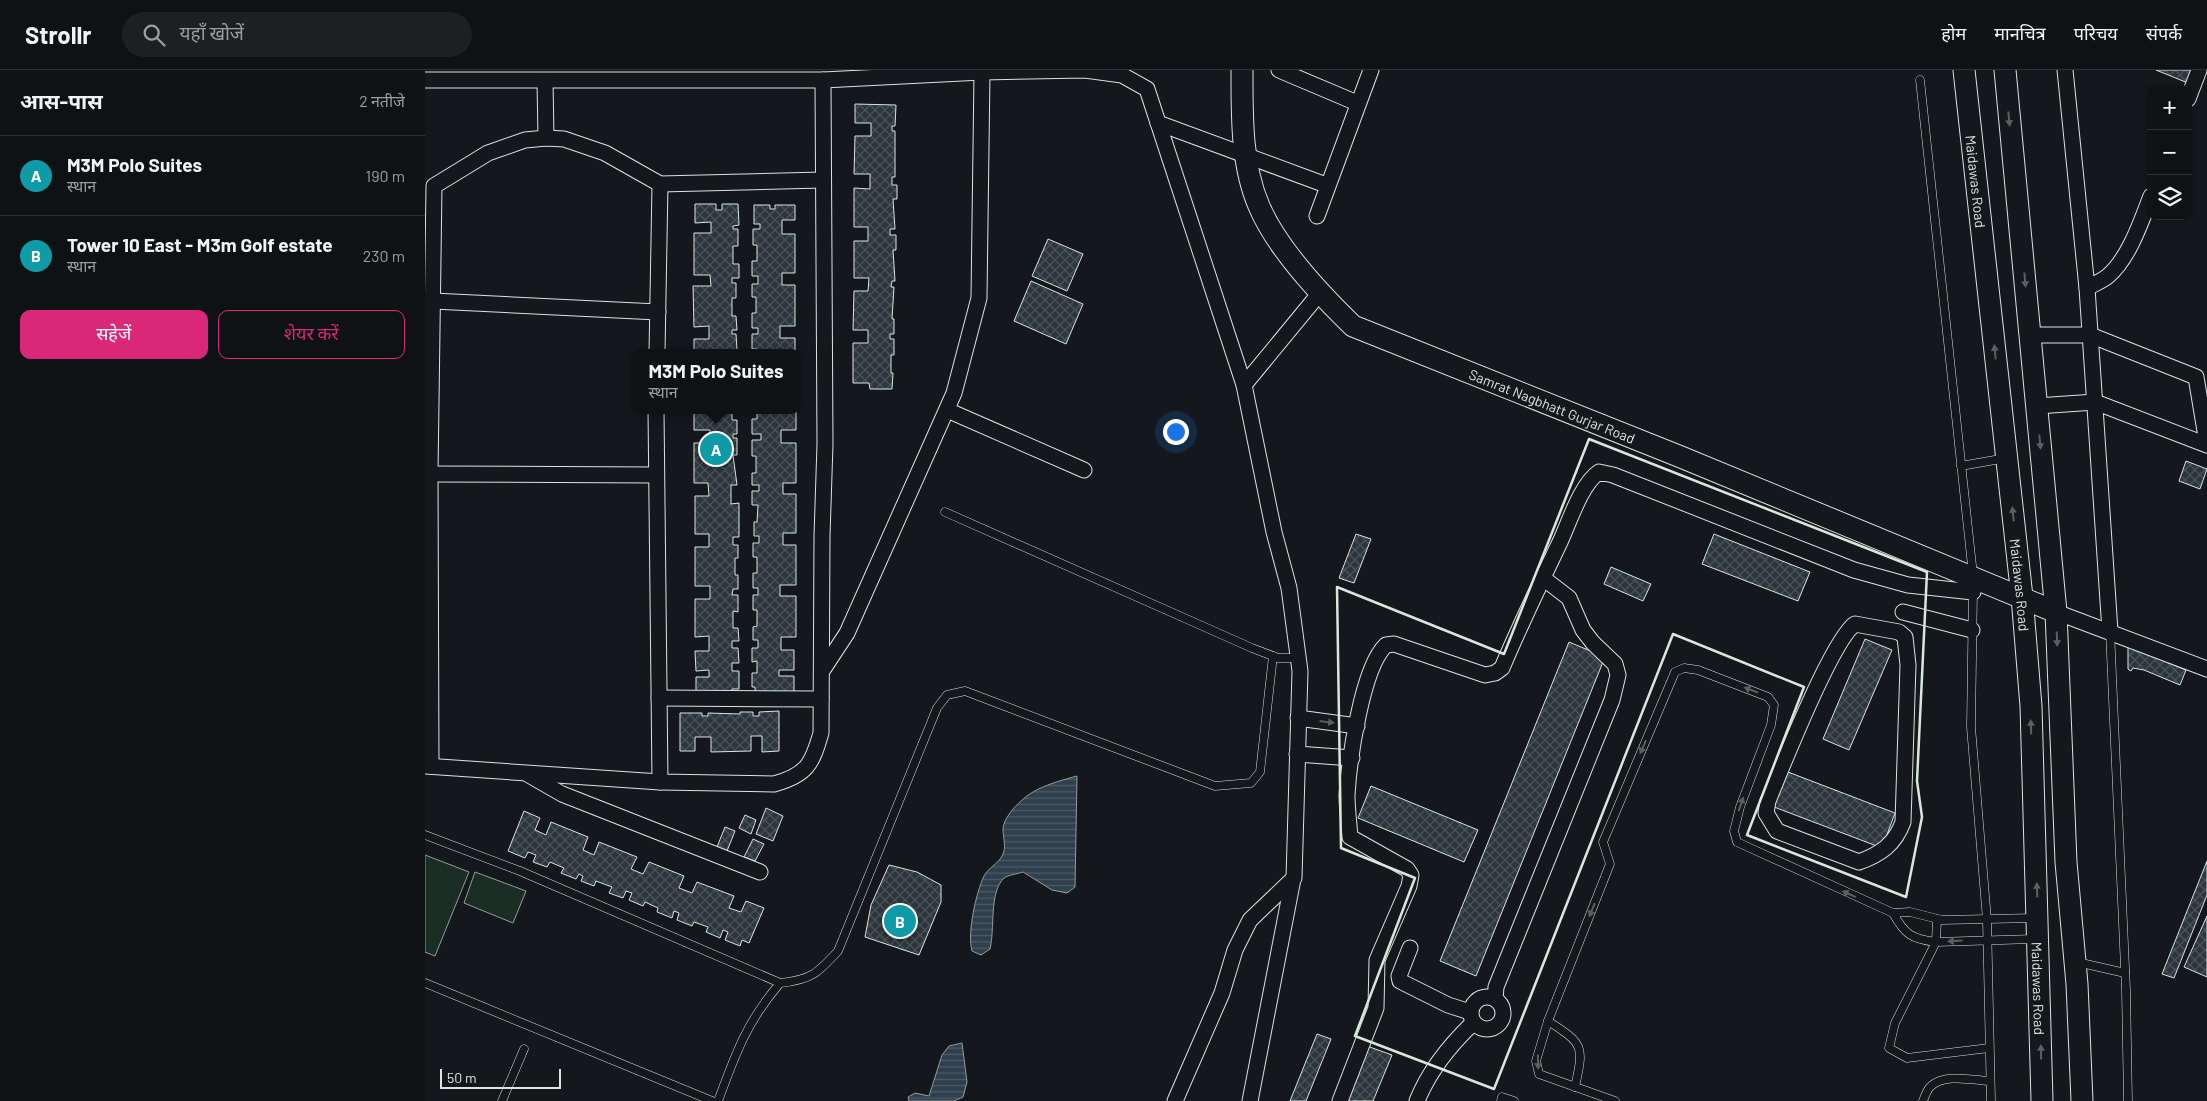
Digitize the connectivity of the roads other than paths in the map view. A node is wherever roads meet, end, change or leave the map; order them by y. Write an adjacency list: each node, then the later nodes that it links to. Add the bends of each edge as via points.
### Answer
1 (1242, 70): 19 (street, Samrat Nagbhatt Gurjar Road, via 1242,122)
2 (1279, 70): 16 (street)
3 (1371, 70): 16 (street)
4 (1964, 70): 39 (street, Maidawas Road, one-way to 4)
5 (2005, 70): 30 (street, one-way to 30)
6 (2065, 70): 26 (street)
7 (2199, 70): 15 (street)
8 (982, 72): 12 (street); 17 (street, via 1085,70 1122,76 1147,89); 36 (street, via 979,298)
9 (514, 75): 11 (street); 14 (street)
10 (783, 75): 12 (street); 14 (street)
11 (425, 80)
12 (823, 80): 20 (street)
13 (1920, 80): 40 (lane)
14 (545, 81): 18 (street)
15 (2192, 88)
16 (1357, 103): 22 (street)
17 (1158, 123): 19 (street); 33 (street)
18 (546, 138): 21 (street, via 564,139 605,153); 23 (street, via 525,140 488,153)
19 (1247, 154): 22 (street); 27 (street, Samrat Nagbhatt Gurjar Road, via 1258,206 1271,230)
20 (823, 180): 21 (street); 57 (street, via 825,444 821,536)
21 (660, 184): 29 (street)
22 (1326, 185): 25 (street)
23 (430, 186): 28 (street)
24 (2147, 205): 26 (street, via 2115,269)
25 (1317, 216)
26 (2087, 288): 31 (street)
27 (1319, 294): 33 (street); 47 (street, Samrat Nagbhatt Gurjar Road, via 1353,326 1681,456)
28 (433, 301): 29 (street); 42 (street)
29 (658, 312): 32 (street)
30 (2030, 335): 31 (street); 35 (street)
31 (2090, 335): 34 (street); 38 (street, via 2196,377)
32 (657, 349)
33 (1244, 385): 55 (street, via 1274,532 1289,588)
34 (2095, 402): 35 (street); 38 (street); 52 (street)
35 (2037, 406): 50 (street, one-way to 50)
36 (947, 410): 41 (street); 57 (street, via 847,633)
37 (656, 414): 43 (street)
38 (2207, 444)
39 (2007, 458): 40 (lane); 48 (street, Maidawas Road, one-way to 39)
40 (1961, 466): 47 (lane)
41 (1085, 470)
42 (428, 474): 43 (street); 64 (street)
43 (655, 475): 58 (street)
44 (945, 512): 54 (lane)
45 (1543, 578): 46 (street, via 1582,495 1594,476 1604,472 1846,566); 61 (street, via 1502,668 1495,674 1485,675 1394,644 1386,645 1380,650 1365,687); 82 (street, via 1569,598 1583,630 1615,664 1618,675 1611,700 1496,987)
46 (1908, 585): 47 (street); 49 (street)
47 (1973, 585): 48 (street, Samrat Nagbhatt Gurjar Road); 51 (lane)
48 (2022, 597): 50 (street, Samrat Nagbhatt Gurjar Road); 71 (street, Maidawas Road, one-way to 48, via 2031,706)
49 (1903, 612): 51 (street); 53 (street)
50 (2056, 612): 52 (street); 78 (street, one-way to 78, via 2066,862)
51 (1972, 630): 73 (lane, via 1971,727)
52 (2110, 631): 56 (street); 79 (lane)
53 (1899, 632): 53 (street, via 1905,637 1908,665 1903,822 1898,835 1885,851 1859,862 1777,831 1766,813 1767,801 1843,635 1855,624)
54 (1273, 656): 55 (lane); 81 (lane, via 1260,772 1251,783 1234,786 1215,786 965,691 947,695 937,708 838,951 819,973 794,982)
55 (1298, 658): 60 (street)
56 (2207, 669)
57 (822, 671): 59 (street)
58 (659, 698): 59 (street); 66 (street)
59 (821, 699): 66 (street, via 821,732 815,755 806,770 790,780 774,784)
60 (1298, 718): 61 (street, one-way to 61); 62 (street)
61 (1357, 726): 63 (street)
62 (1297, 754): 63 (street); 69 (street)
63 (1353, 758): 94 (street, via 1347,795 1350,837 1411,875 1377,960 1377,1008)
64 (428, 766): 65 (street)
65 (527, 773): 66 (street); 68 (street, via 562,794)
66 (660, 782)
67 (425, 835): 81 (lane, via 520,871)
68 (760, 872)
69 (1294, 878): 92 (street, via 1251,920 1235,950 1222,993); 93 (street)
70 (1893, 914): 72 (lane, via 1910,912); 76 (lane, via 1908,934); 84 (lane, one-way to 84, via 1737,842 1734,831 1740,808 1771,725 1774,705 1768,697 1698,670 1684,668 1675,672 1603,842 1610,864)
71 (2038, 918): 73 (lane); 75 (street, Maidawas Road)
72 (1937, 919): 73 (lane); 76 (lane)
73 (1987, 920): 74 (lane)
74 (1988, 939): 75 (lane); 76 (lane, one-way to 76); 85 (lane)
75 (2039, 939): 101 (street, Maidawas Road, one-way to 75)
76 (1936, 942): 85 (lane, via 1895,1023 1889,1048 1907,1058)
77 (1410, 948): 83 (street, via 1399,976 1401,980)
78 (2075, 962): 79 (lane); 102 (street)
79 (2125, 973): 103 (lane)
80 (425, 983): 90 (lane)
81 (780, 983): 91 (lane, via 760,1006 745,1032)
82 (1495, 999): 83 (street, via 1479,999 1472,1006); 83 (street, via 1503,1012 1497,1027 1486,1030 1476,1027)
83 (1471, 1017): 95 (street, via 1423,1086)
84 (1548, 1021): 88 (lane, via 1572,1036 1580,1046 1581,1062); 88 (lane, one-way to 88, via 1536,1061 1539,1074)
85 (1989, 1048): 87 (lane)
86 (524, 1049): 89 (lane)
87 (1990, 1081): 99 (lane, via 1938,1081 1929,1087); 100 (lane)
88 (1575, 1087): 98 (lane)
89 (502, 1101)
90 (712, 1101)
91 (718, 1101)
92 (1175, 1101)
93 (1250, 1101)
94 (1340, 1101)
95 (1417, 1101)
96 (1501, 1101): 97 (lane, via 1502,1097)
97 (1514, 1101)
98 (1615, 1101)
99 (1923, 1101)
100 (1991, 1101)
101 (2042, 1101)
102 (2081, 1101)
103 (2128, 1101)

